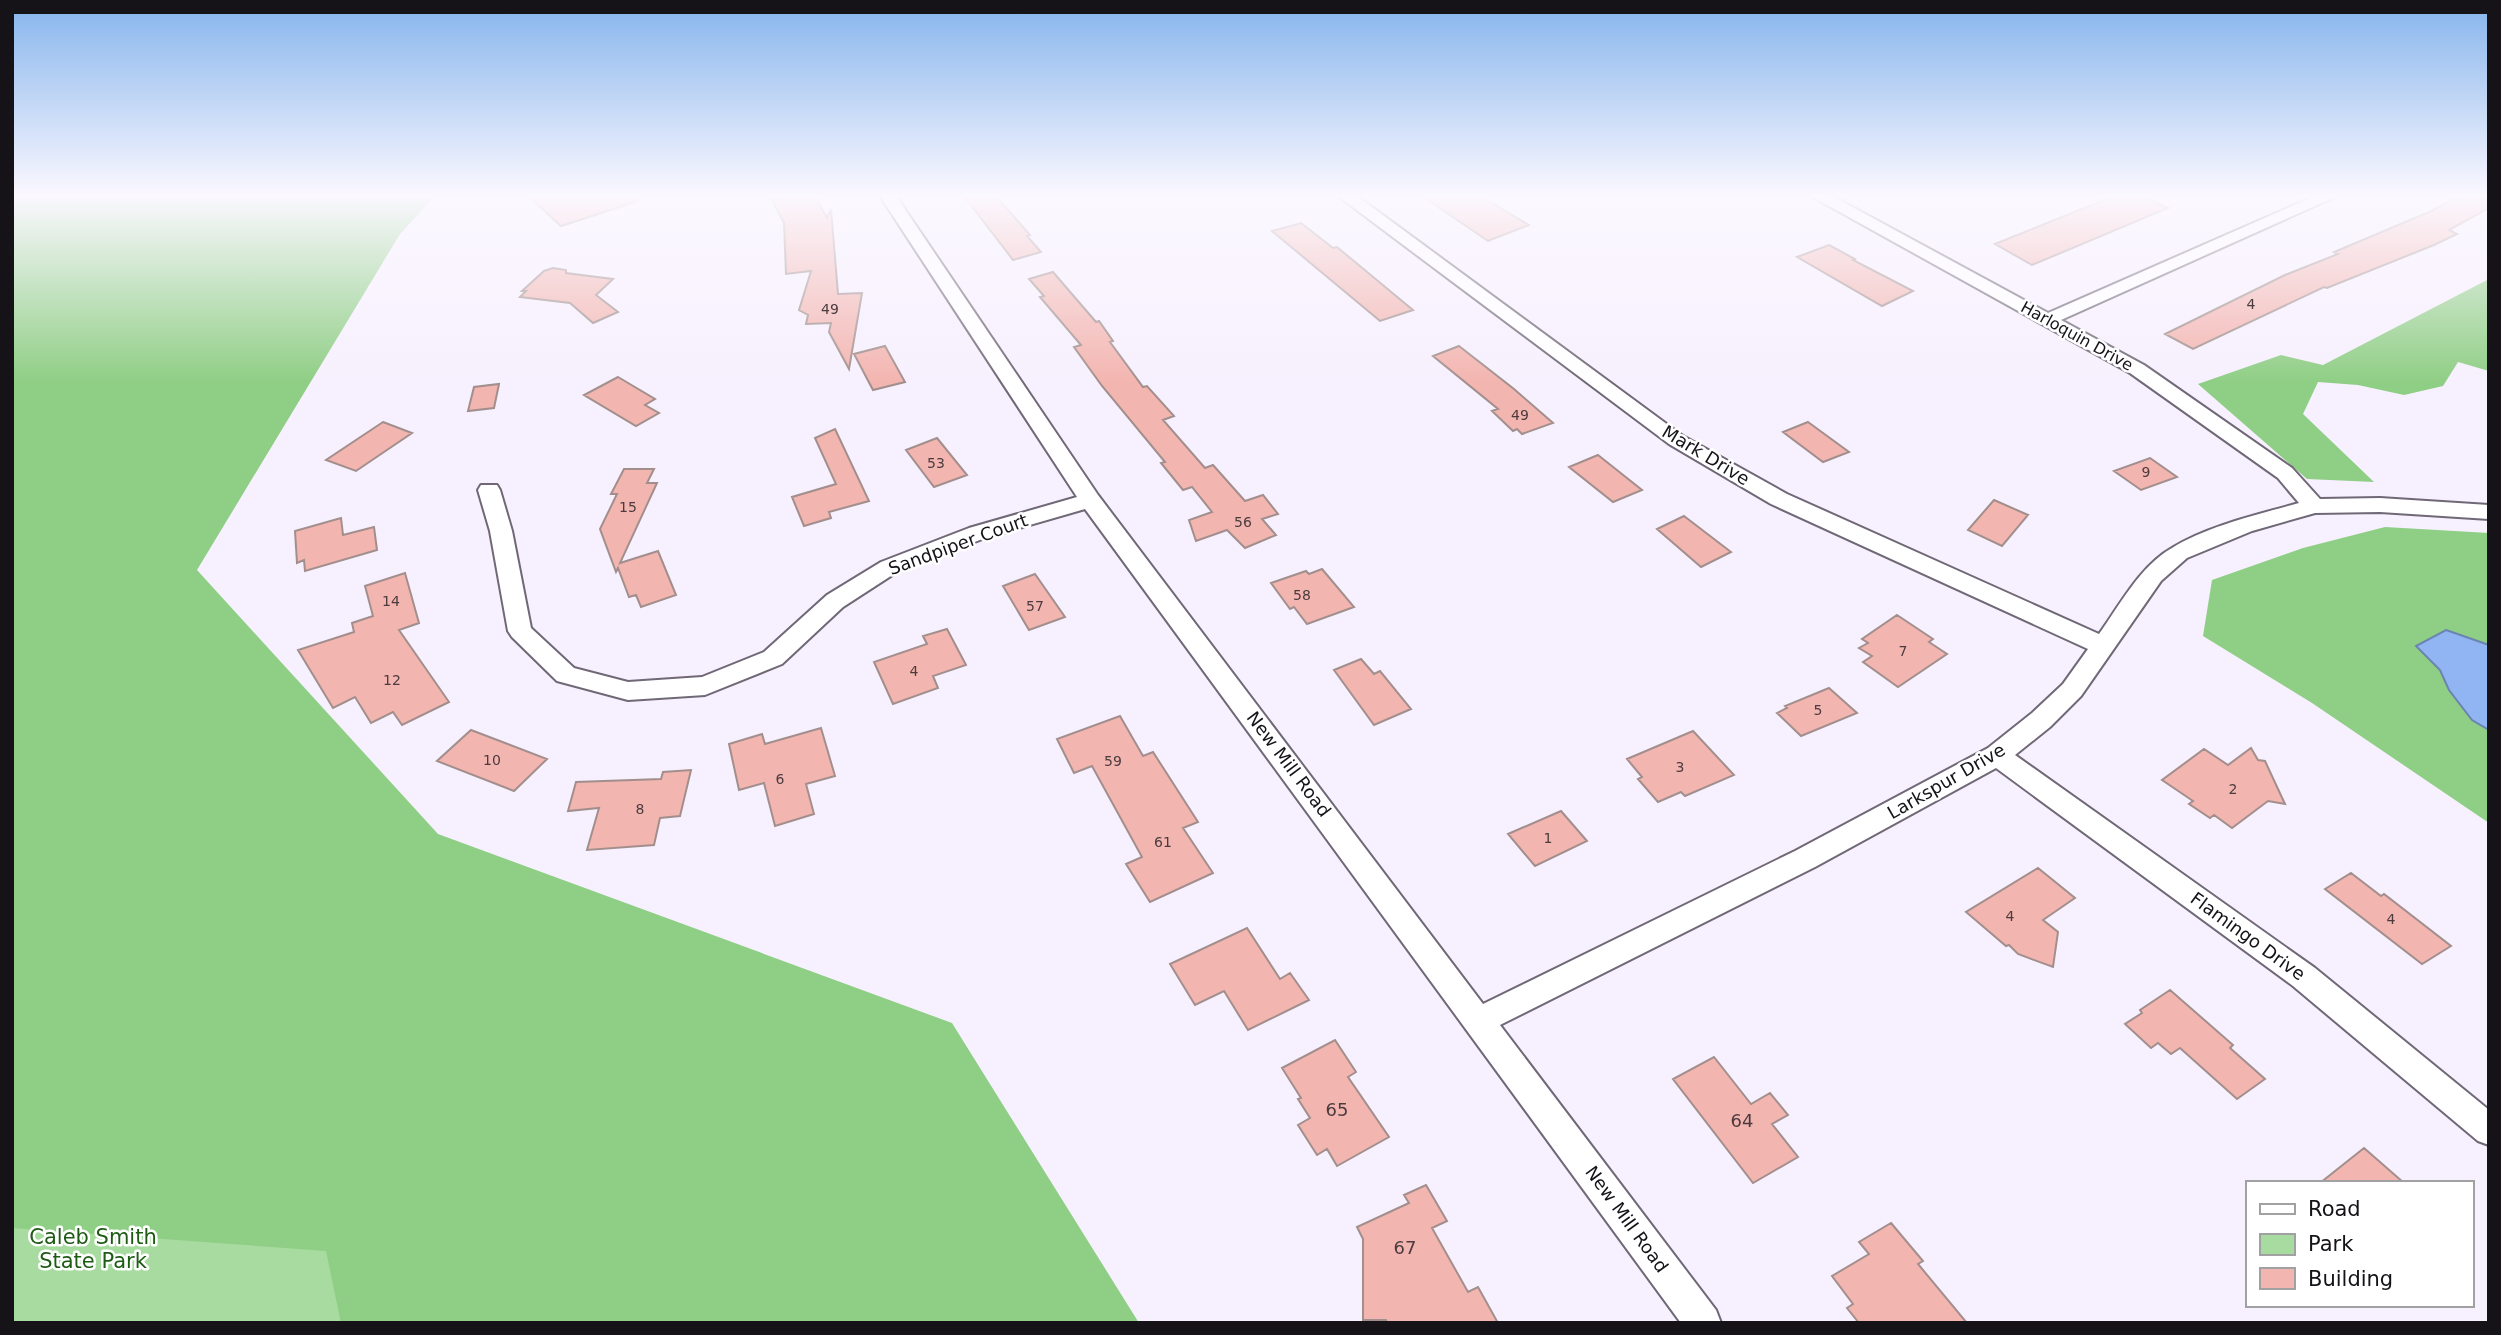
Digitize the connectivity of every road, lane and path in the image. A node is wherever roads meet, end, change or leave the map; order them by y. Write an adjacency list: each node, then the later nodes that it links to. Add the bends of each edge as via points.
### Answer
1 (929, 258): 7 (street, New Mill Road)
2 (1430, 258): 10 (street, Mark Drive, via 1676,440 1779,499)
3 (1935, 258): 5 (street, Harloquin Drive)
4 (2187, 258): 5 (street)
5 (2049, 319): 8 (street, Harloquin Drive, via 2137,369 2285,474)
6 (489, 491): 7 (street, Sandpiper Court, via 520,631 566,675 628,691 705,685 773,658 835,601 889,567 977,533)
7 (1090, 500): 12 (street, New Mill Road)
8 (2314, 506): 9 (street, Larkspur Drive); 10 (street, Larkspur Drive, via 2244,526 2179,553 2152,576)
9 (2489, 512)
10 (2105, 647): 11 (street, Larkspur Drive, via 2072,690)
11 (1997, 755): 12 (street, Larkspur Drive, via 1805,859); 13 (street, Flamingo Drive, via 2304,977)
12 (1480, 1020): 14 (street, New Mill Road)
13 (2489, 1130)
14 (1703, 1323)

